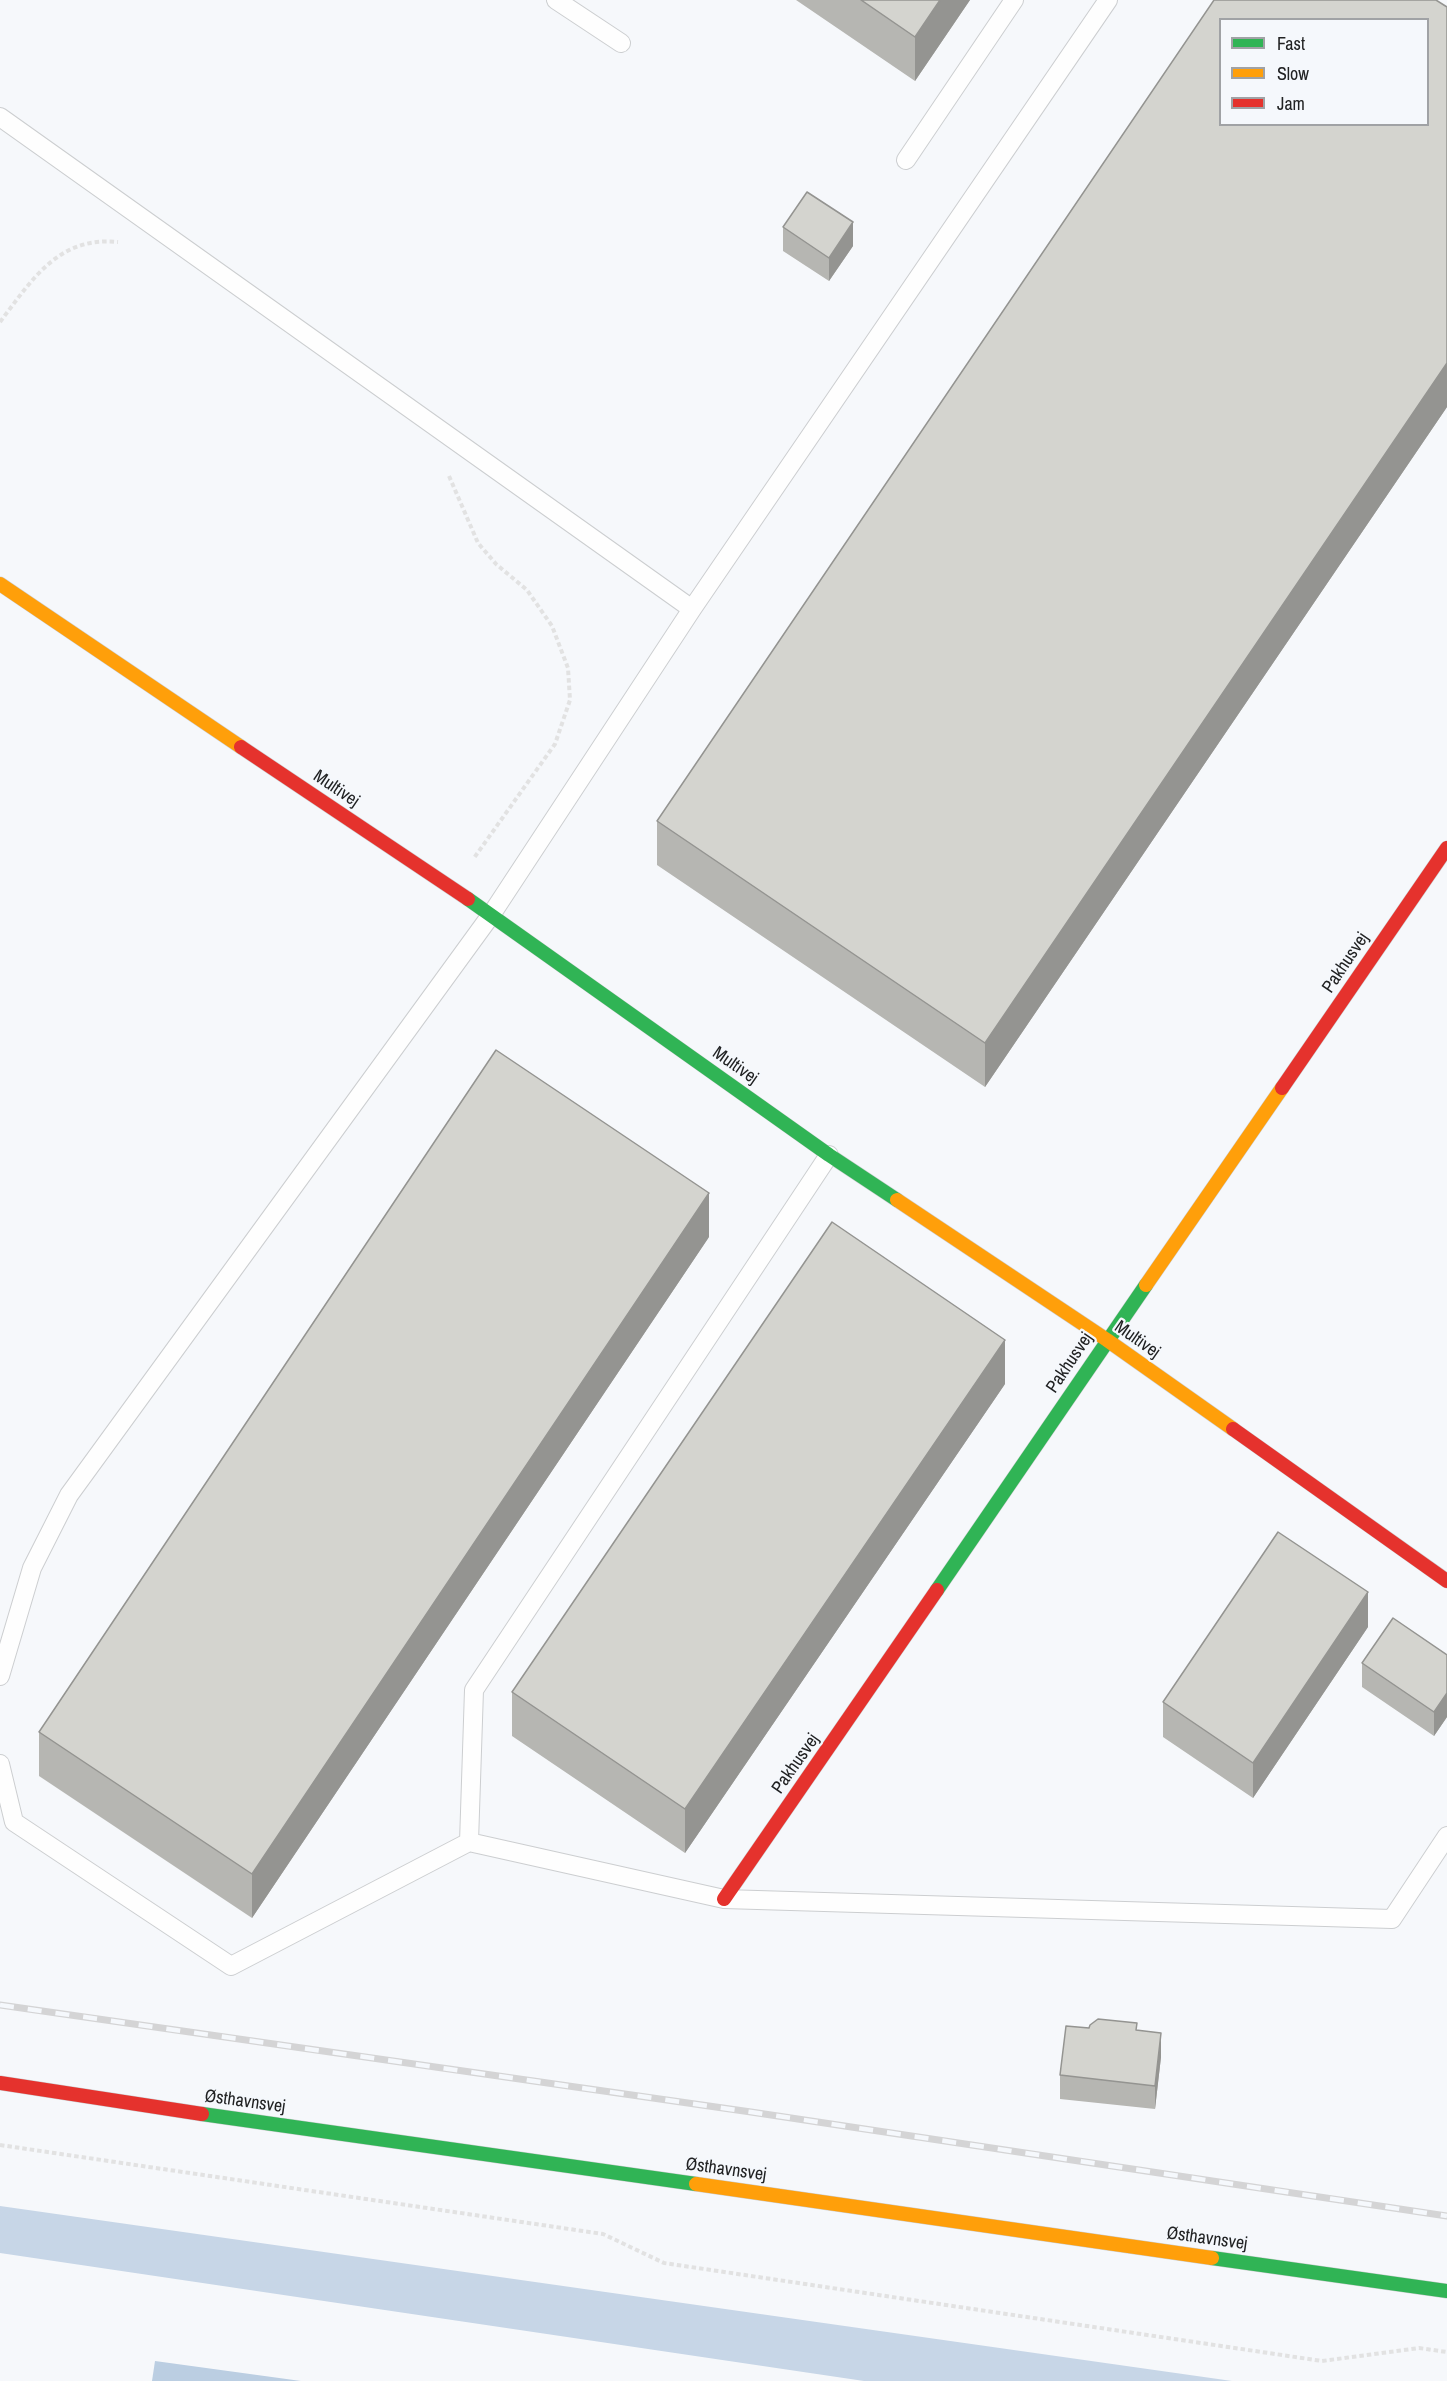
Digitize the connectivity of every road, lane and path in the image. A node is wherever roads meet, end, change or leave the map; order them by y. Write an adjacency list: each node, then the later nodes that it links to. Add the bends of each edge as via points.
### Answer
1 (556, 0): 4 (lane)
2 (1014, 0): 6 (lane)
3 (1108, 0): 11 (lane)
4 (621, 43)
5 (0, 117): 11 (lane)
6 (906, 160)
7 (127, 244): 8 (path, via 77,245 39,270)
8 (0, 322)
9 (447, 474): 13 (path, via 478,543 527,590 552,626 568,668 570,700 555,744)
10 (0, 584): 13 (street, Multivej)
11 (692, 609): 14 (lane)
12 (1447, 848): 16 (street, Pakhusvej)
13 (452, 889): 14 (street, Multivej)
14 (491, 915): 15 (street, Multivej); 18 (lane, via 69,1495 32,1568)
15 (830, 1155): 16 (street, Multivej); 21 (lane, via 474,1690)
16 (1107, 1340): 17 (street, Multivej); 22 (street, Pakhusvej)
17 (1447, 1581)
18 (0, 1676)
19 (0, 1764): 21 (lane, via 14,1822 231,1966)
20 (1447, 1836): 22 (lane, via 1392,1919)
21 (469, 1842): 22 (lane)
22 (724, 1899)
23 (0, 2083): 25 (street, Østhavnsvej)
24 (0, 2145): 26 (path, via 603,2235 664,2263 1322,2361 1419,2348)
25 (1447, 2291)
26 (1447, 2352)

